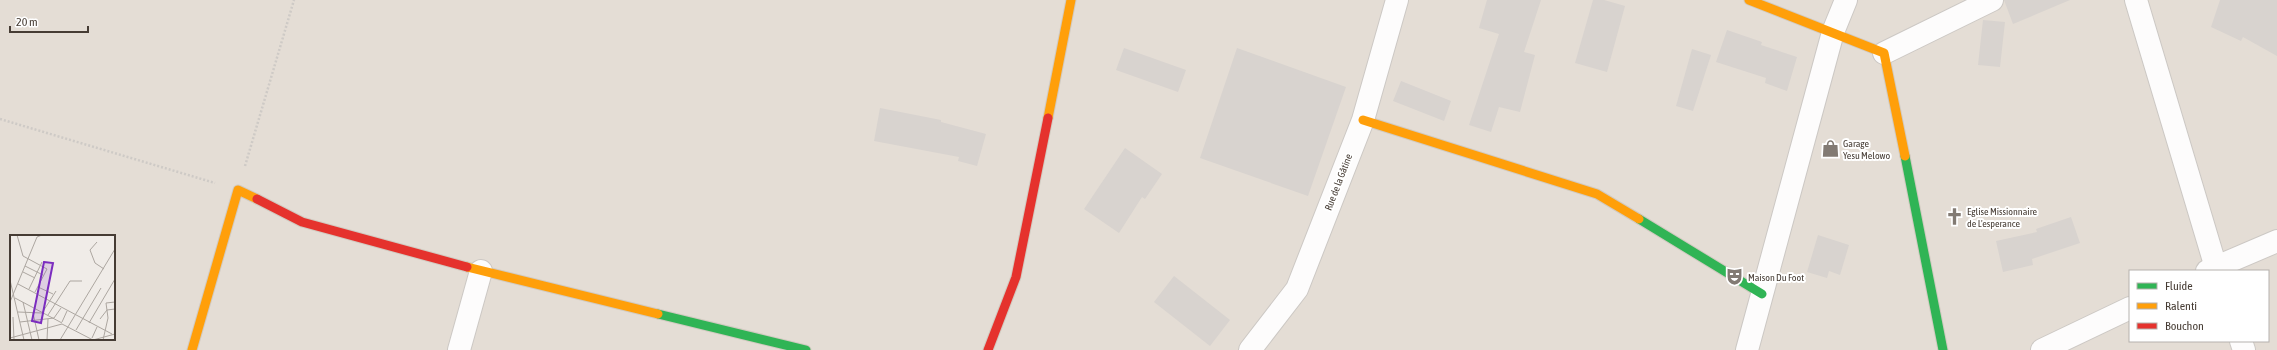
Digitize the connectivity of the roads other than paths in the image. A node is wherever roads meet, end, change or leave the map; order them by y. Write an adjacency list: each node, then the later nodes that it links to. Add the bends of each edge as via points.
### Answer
1 (1071, 0): 18 (street, via 1016,277)
2 (1397, 0): 9 (street, Rue de la Gâtine)
3 (1749, 0): 7 (street)
4 (1846, 0): 7 (street)
5 (1992, 0): 8 (street)
6 (2136, 0): 11 (street)
7 (1833, 32): 8 (street); 13 (street)
8 (1884, 53): 21 (street)
9 (1362, 120): 13 (street, via 1597,194); 19 (street, Rue de la Gâtine, via 1297,289)
10 (2277, 241): 11 (street)
11 (2214, 270)
12 (480, 271): 15 (street, via 302,222 238,190); 16 (street); 17 (street)
13 (1762, 294): 20 (street)
14 (2129, 308): 22 (street)
15 (192, 350)
16 (459, 350)
17 (806, 350)
18 (988, 350)
19 (1250, 350)
20 (1747, 350)
21 (1942, 350)
22 (2042, 350)

